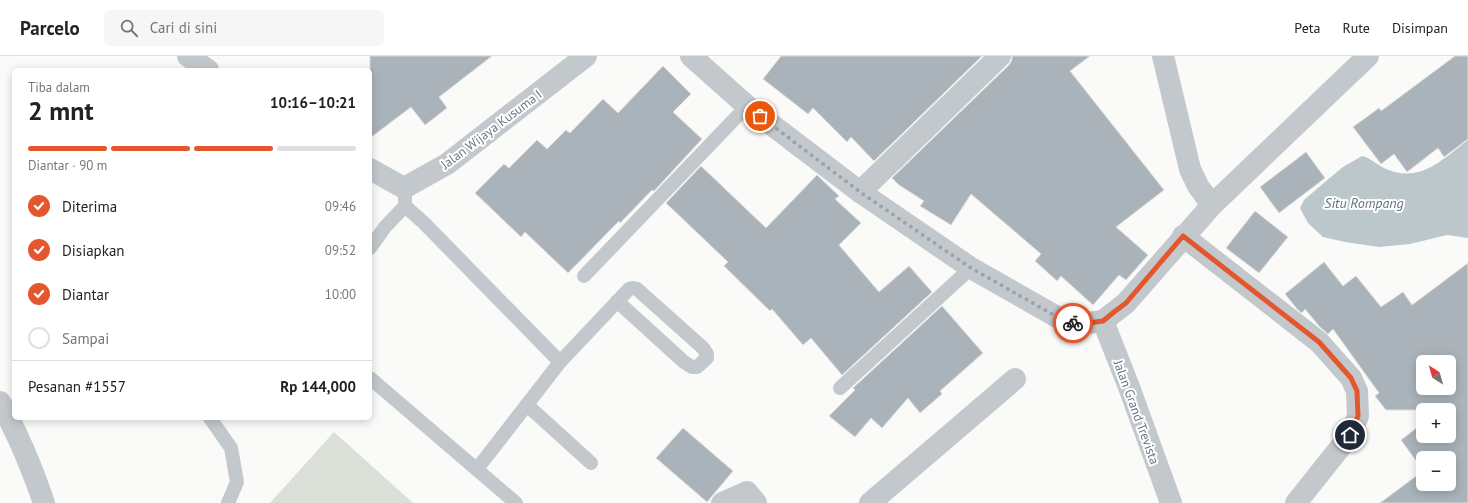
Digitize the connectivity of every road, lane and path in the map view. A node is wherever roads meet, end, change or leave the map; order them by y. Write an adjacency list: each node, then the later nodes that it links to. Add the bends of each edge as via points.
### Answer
1 (188, 56): 7 (street)
2 (586, 56): 11 (street, Jalan Wijaya Kusuma I)
3 (691, 56): 8 (street)
4 (1000, 56): 10 (street)
5 (1164, 56): 12 (street, via 1190,169 1198,186)
6 (1368, 56): 12 (street)
7 (205, 68)
8 (747, 106): 10 (street); 16 (lane)
9 (372, 171): 11 (street)
10 (860, 192): 15 (street)
11 (405, 197): 14 (lane); 19 (lane, via 424,223)
12 (1212, 205): 13 (street)
13 (1183, 236): 18 (street, via 1126,303); 35 (street, via 1319,342 1351,378 1357,391 1358,416 1350,435)
14 (372, 245)
15 (971, 268): 18 (street, via 1066,322 1081,324); 22 (lane)
16 (584, 276)
17 (617, 301): 17 (lane, via 629,289 637,290 703,348 707,358 697,367 684,362); 19 (lane)
18 (1103, 321): 34 (street, Jalan Grand Trevista)
19 (560, 362): 24 (lane)
20 (1015, 379): 33 (street)
21 (372, 380): 27 (lane)
22 (840, 388)
23 (0, 402): 28 (street, via 33,470)
24 (527, 405): 26 (lane); 27 (lane)
25 (211, 420): 29 (lane, via 231,448 237,482)
26 (591, 463)
27 (477, 469): 30 (lane)
28 (44, 503)
29 (228, 503)
30 (516, 503)
31 (722, 503): 32 (street, via 747,492)
32 (756, 503)
33 (870, 503)
34 (1171, 503)
35 (1296, 503)

